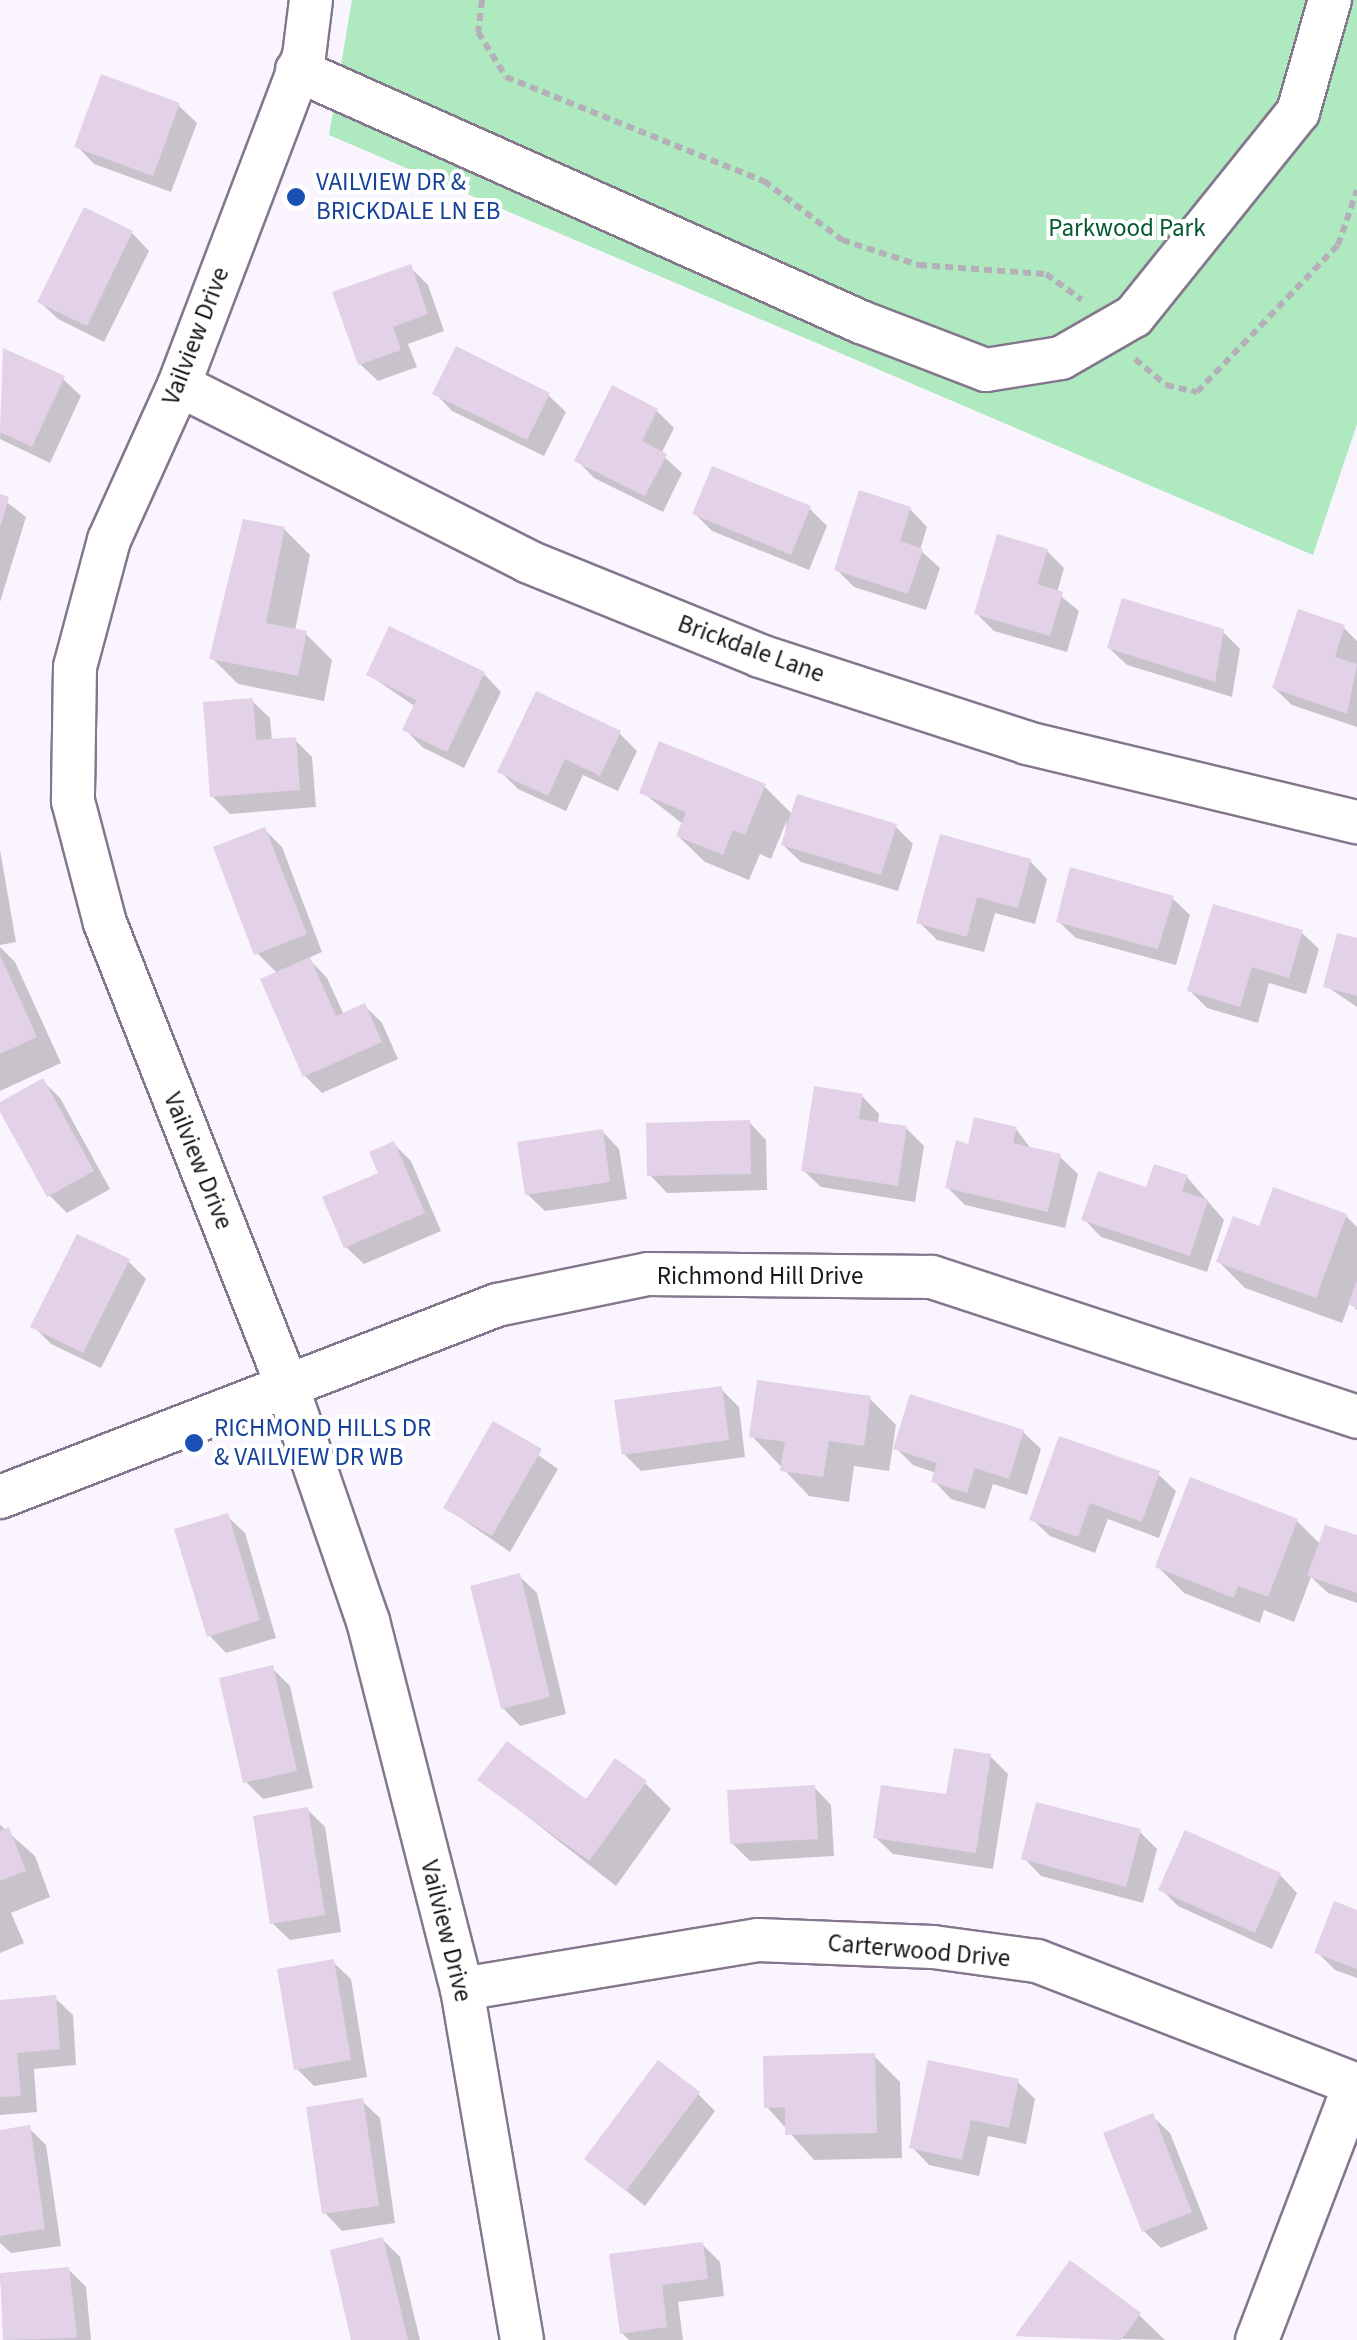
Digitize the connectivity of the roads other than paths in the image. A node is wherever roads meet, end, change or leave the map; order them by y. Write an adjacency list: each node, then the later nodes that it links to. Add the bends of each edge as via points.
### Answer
1 (311, 0): 3 (street, Vailview Drive)
2 (1330, 0): 3 (street, via 1298,112 1134,316 1061,358 986,370 861,322)
3 (297, 70): 4 (street, Vailview Drive)
4 (179, 385): 5 (street, Brickdale Lane, via 528,562 760,656 1027,743); 6 (street, Vailview Drive, via 109,540 76,667 72,801 104,923)
5 (1357, 822)
6 (287, 1386): 7 (street, Richmond Hill Drive, via 497,1305 648,1274 932,1277); 8 (street, Richmond Hill Drive); 9 (street, Vailview Drive, via 368,1621)
7 (1357, 1417)
8 (0, 1497)
9 (462, 1989): 10 (street, Carterwood Drive, via 758,1940 933,1947 1037,1961); 11 (street, Vailview Drive)
10 (1356, 2085): 12 (street)
11 (522, 2340)
12 (1257, 2340)

